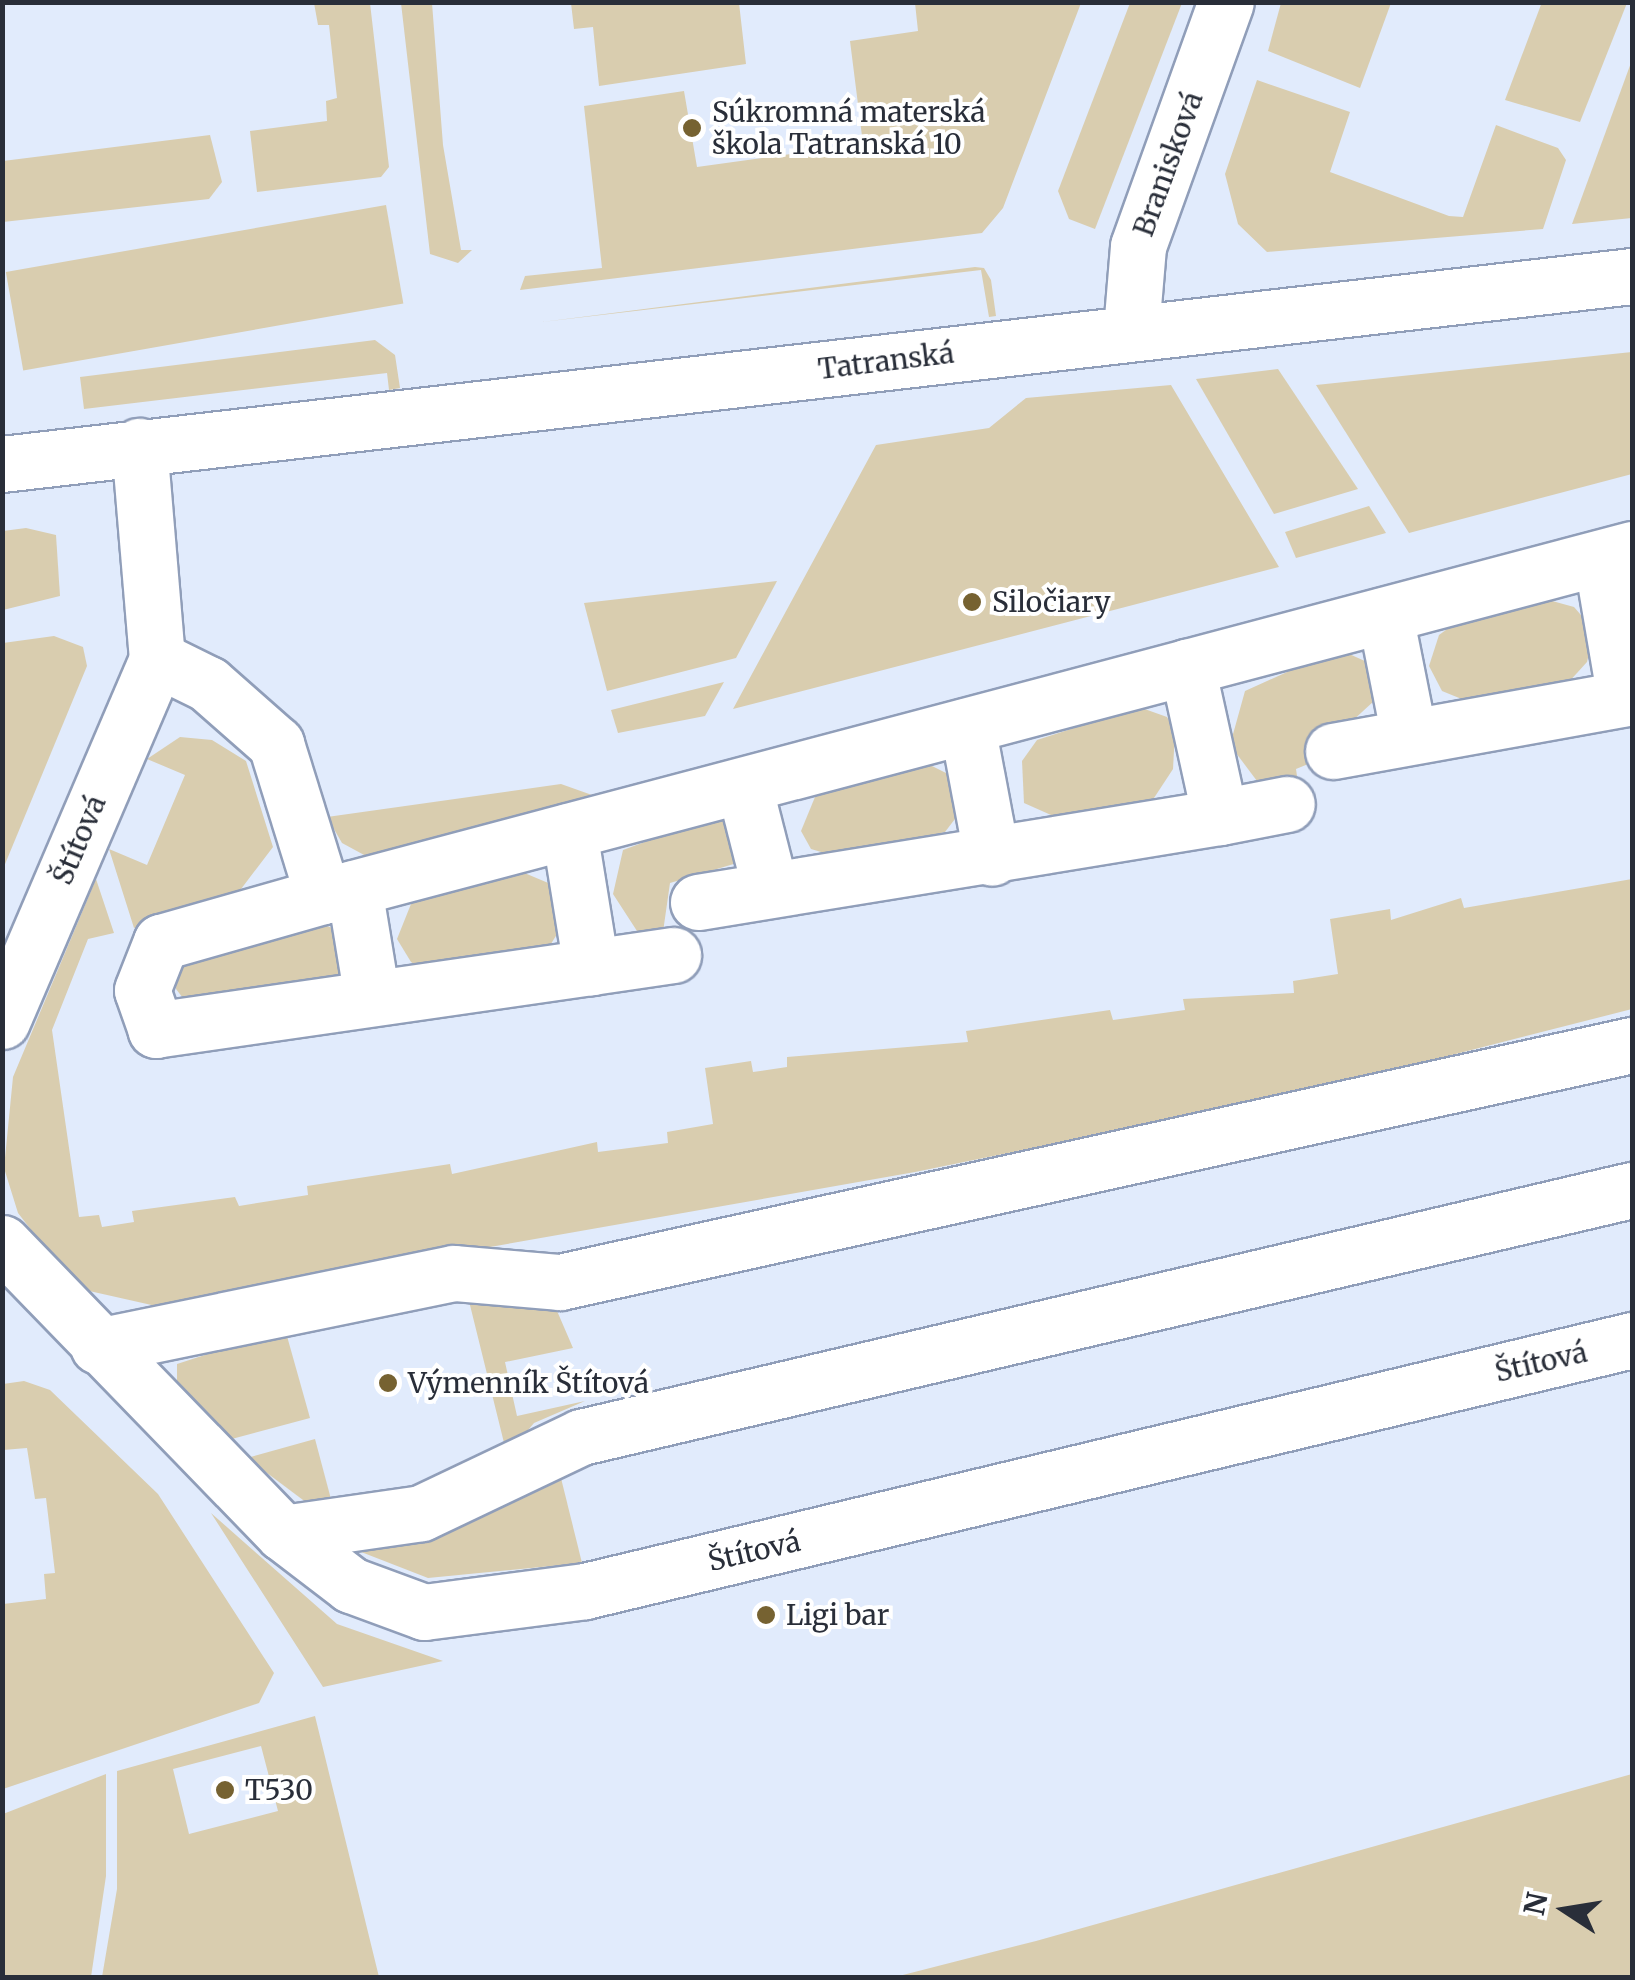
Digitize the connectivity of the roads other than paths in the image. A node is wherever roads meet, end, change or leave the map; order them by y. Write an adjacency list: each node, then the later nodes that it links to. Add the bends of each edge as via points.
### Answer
1 (1226, 2): 3 (street, Branisková, via 1138,246)
2 (1632, 276): 3 (street, Tatranská)
3 (1130, 330): 4 (street, Tatranská)
4 (140, 446): 5 (street, Tatranská); 8 (street)
5 (2, 464)
6 (1617, 553): 7 (street); 10 (street)
7 (1385, 615): 9 (street); 12 (street)
8 (157, 660): 20 (street, via 224,695 276,744); 25 (street, Štítová)
9 (1188, 668): 11 (street); 16 (street)
10 (1629, 697): 12 (street)
11 (967, 726): 14 (street); 18 (street)
12 (1409, 736): 13 (street)
13 (1333, 751)
14 (744, 786): 17 (street); 19 (street)
15 (1287, 804): 16 (street)
16 (1220, 816): 18 (street)
17 (569, 832): 20 (street); 23 (street)
18 (992, 858): 19 (street)
19 (770, 888): 21 (street)
20 (338, 892): 24 (street); 24 (street, via 160,942 142,990 156,1030)
21 (698, 902)
22 (673, 955): 23 (street)
23 (591, 967): 24 (street)
24 (372, 998)
25 (2, 1021)
26 (1632, 1045): 30 (street, via 560,1282 454,1273)
27 (1632, 1190): 31 (street, via 581,1436 420,1514)
28 (2, 1243): 30 (street, Štítová)
29 (1632, 1340): 31 (street, Štítová, via 490,1610 424,1612 388,1602)
30 (98, 1346): 31 (street, Štítová)
31 (283, 1534)

